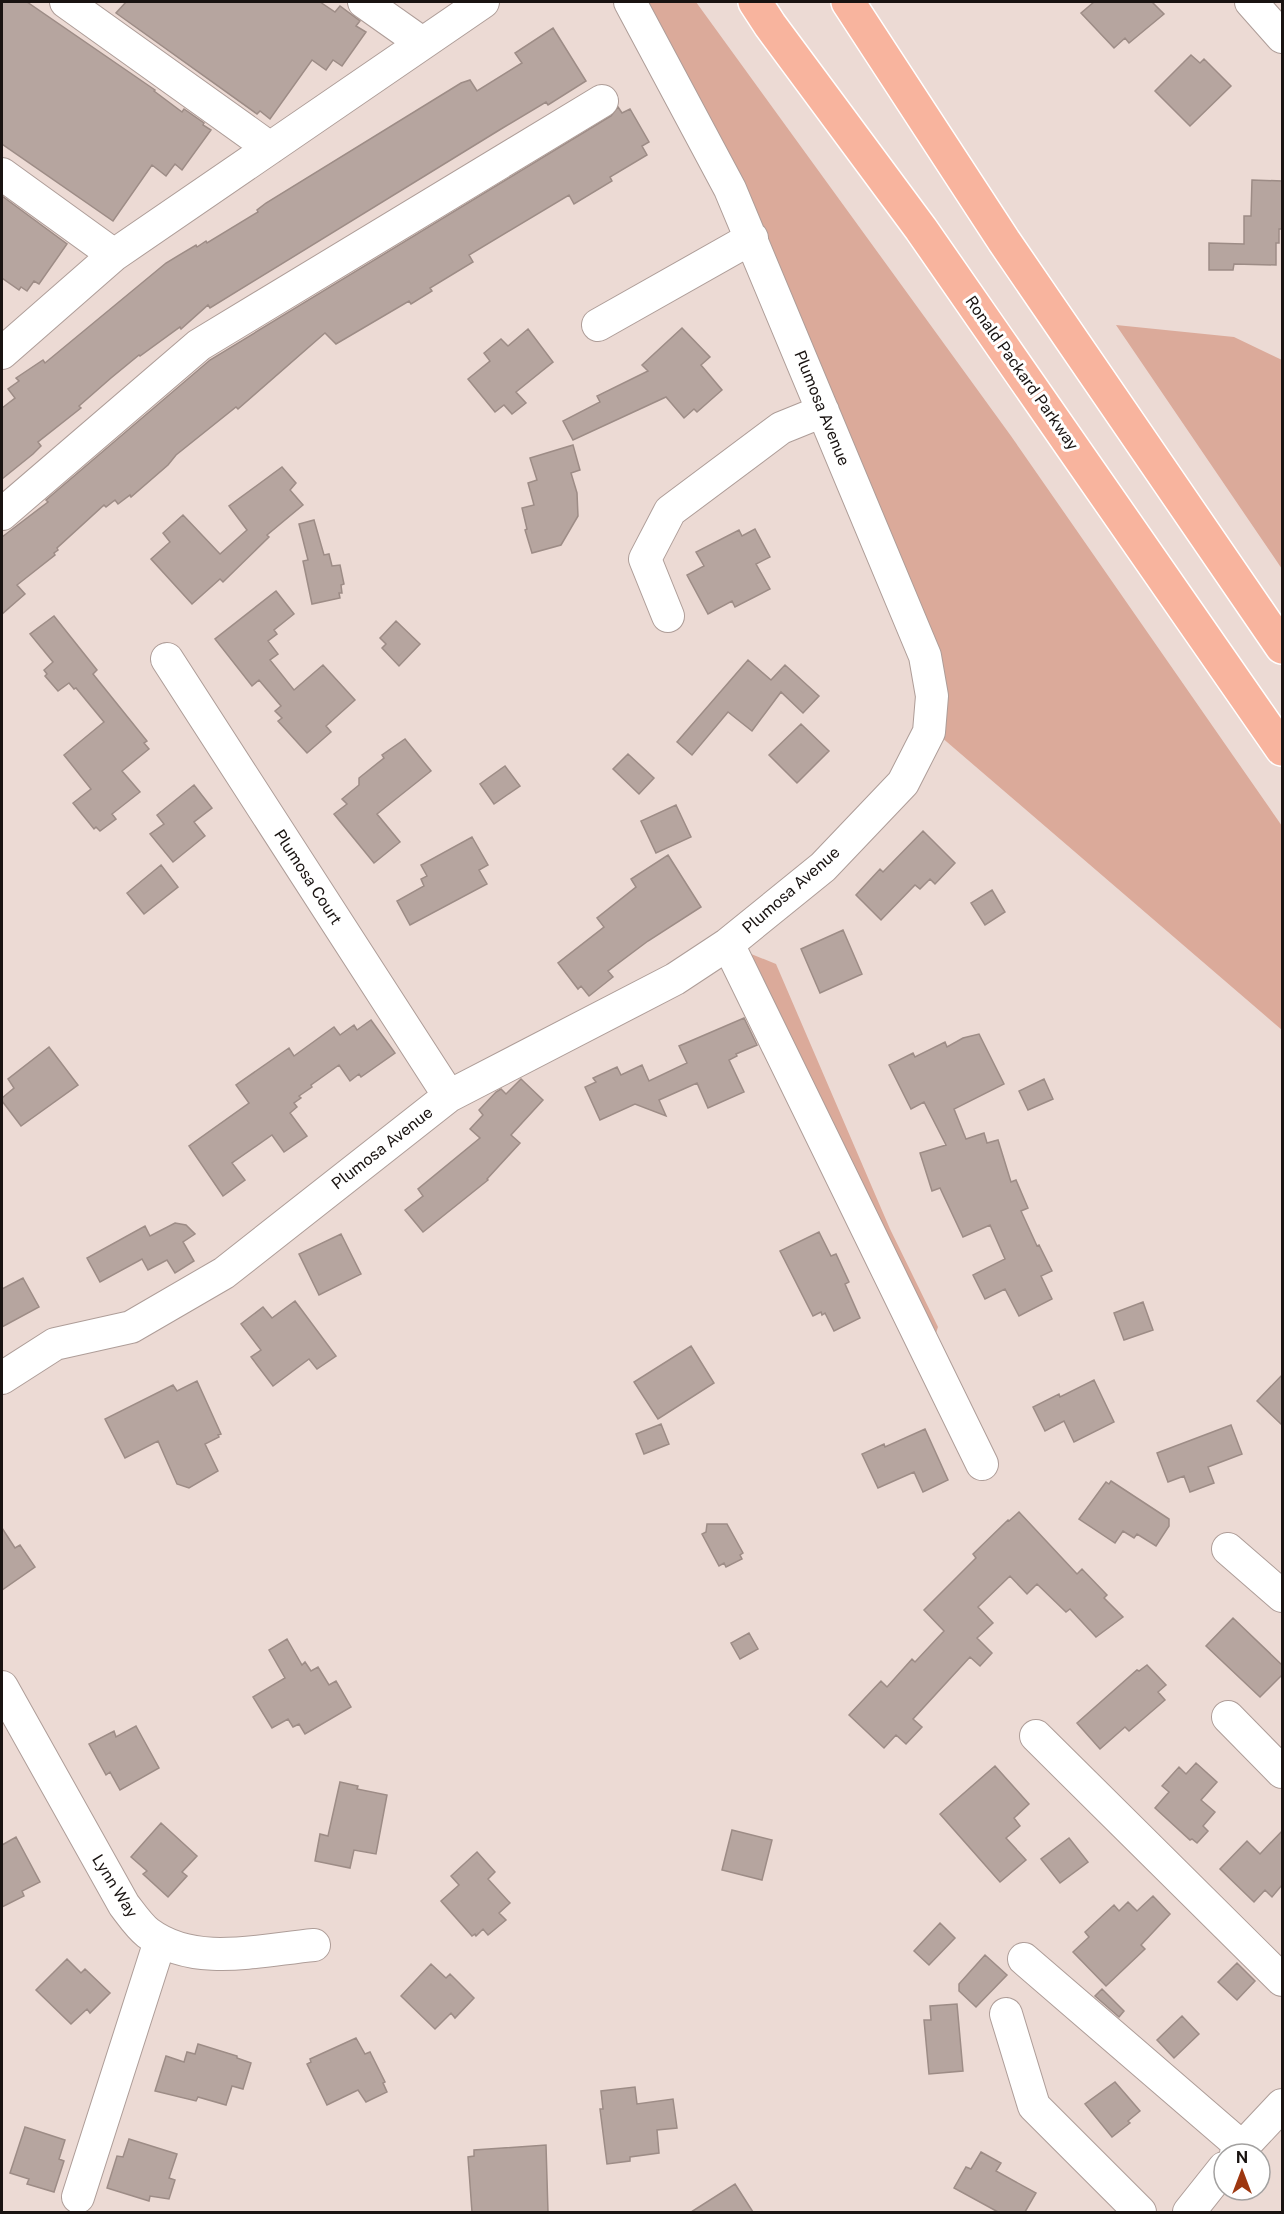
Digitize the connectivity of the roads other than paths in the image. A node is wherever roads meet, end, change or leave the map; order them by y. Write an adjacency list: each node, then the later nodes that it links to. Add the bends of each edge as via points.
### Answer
1 (66, 2): 11 (street)
2 (364, 2): 9 (street)
3 (483, 2): 9 (street)
4 (630, 2): 13 (street, Plumosa Avenue, via 726,180)
5 (848, 2): 20 (highway, via 1004,241)
6 (1251, 2): 8 (street)
7 (758, 9): 22 (highway, Ronald Packard Parkway, via 921,229)
8 (1282, 38)
9 (422, 43): 11 (street)
10 (602, 101): 18 (street, via 199,345)
11 (270, 148): 14 (street)
12 (2, 174): 14 (street)
13 (752, 238): 15 (street); 17 (street, Plumosa Avenue)
14 (114, 255): 16 (street)
15 (598, 325)
16 (2, 353)
17 (823, 411): 19 (street, via 781,429 670,511 645,558); 23 (street, Plumosa Avenue, via 925,656 932,696 929,732 903,783 823,867)
18 (2, 514)
19 (668, 616)
20 (1282, 647)
21 (167, 659): 24 (street, Plumosa Court)
22 (1282, 749)
23 (728, 944): 24 (street, Plumosa Avenue, via 675,979); 26 (street)
24 (449, 1096): 25 (street, Plumosa Avenue, via 224,1273 131,1327 55,1344)
25 (2, 1378)
26 (982, 1464)
27 (1228, 1549): 28 (street)
28 (1282, 1596)
29 (2, 1687): 33 (street, Lynn Way, via 124,1905 146,1932)
30 (1228, 1718): 32 (street)
31 (1036, 1736): 36 (street)
32 (1282, 1772)
33 (160, 1941): 34 (street, Lynn Way, via 172,1948 209,1955); 42 (street)
34 (314, 1945)
35 (1024, 1959): 39 (street)
36 (1282, 1980)
37 (1006, 2014): 43 (street, via 1034,2106)
38 (1282, 2105): 40 (street)
39 (1219, 2142)
40 (1247, 2142)
41 (1212, 2183): 44 (street)
42 (78, 2197)
43 (1140, 2212)
44 (1189, 2212)

